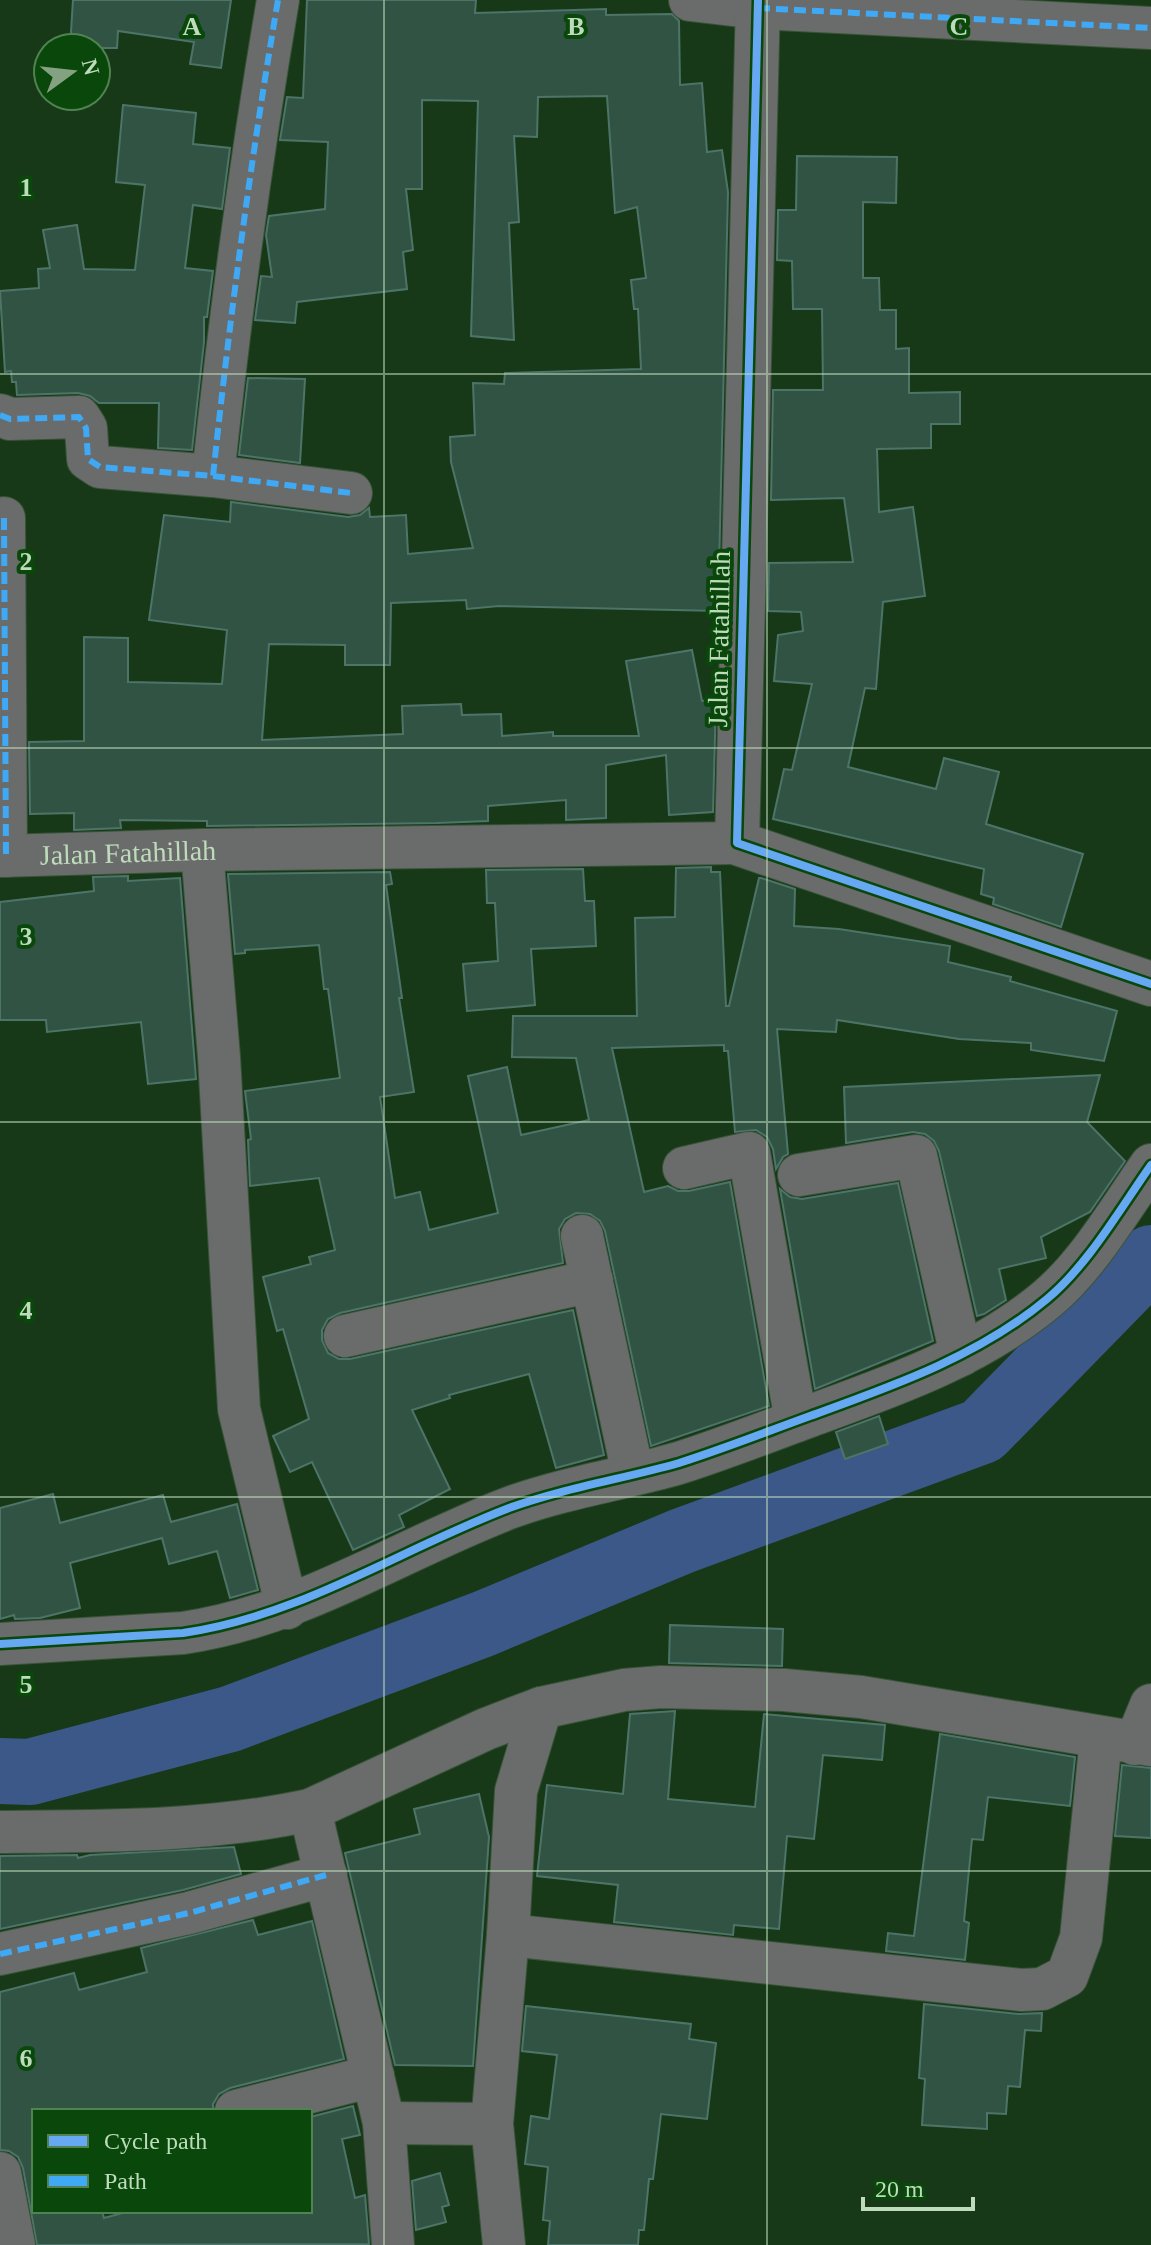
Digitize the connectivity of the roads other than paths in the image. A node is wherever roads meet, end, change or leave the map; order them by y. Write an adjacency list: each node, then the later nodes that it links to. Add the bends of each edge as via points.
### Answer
1 (278, 0): 6 (street, via 254,136)
2 (690, 0): 3 (street)
3 (758, 4): 4 (street); 9 (street, Jalan Fatahillah)
4 (1151, 28)
5 (0, 415): 6 (street, via 79,417 86,428 88,459 100,467)
6 (213, 476): 7 (street)
7 (351, 493)
8 (4, 518): 11 (street)
9 (737, 843): 10 (street, Jalan Fatahillah); 12 (street, Jalan Fatahillah)
10 (202, 850): 11 (street, Jalan Fatahillah); 22 (street, via 239,1409)
11 (3, 856)
12 (1151, 984)
13 (1151, 1165): 19 (street, via 1074,1272 1014,1324)
14 (684, 1168): 20 (street, via 749,1153)
15 (799, 1175): 19 (street, via 916,1156)
16 (582, 1236): 17 (street)
17 (592, 1281): 18 (street); 21 (street)
18 (345, 1336)
19 (961, 1355): 20 (street)
20 (796, 1421): 21 (street)
21 (633, 1474): 22 (street, via 513,1507)
22 (287, 1608): 23 (street, via 183,1633)
23 (0, 1644)
24 (1151, 1705): 26 (street)
25 (541, 1708): 26 (street, via 661,1687 784,1690 861,1697); 27 (street); 30 (street, via 516,1791)
26 (1129, 1742): 30 (street, via 1081,1938 1067,1976 1042,1989)
27 (310, 1810): 28 (street, via 168,1830); 29 (street)
28 (0, 1832)
29 (326, 1875): 31 (street, via 189,1913); 32 (street)
30 (508, 1935): 35 (street)
31 (0, 1954)
32 (373, 2076): 33 (street); 34 (street)
33 (244, 2109)
34 (384, 2123): 35 (street); 39 (street)
35 (492, 2124): 40 (street)
36 (32, 2164): 37 (street)
37 (0, 2172): 38 (street)
38 (14, 2245)
39 (393, 2245)
40 (504, 2245)

